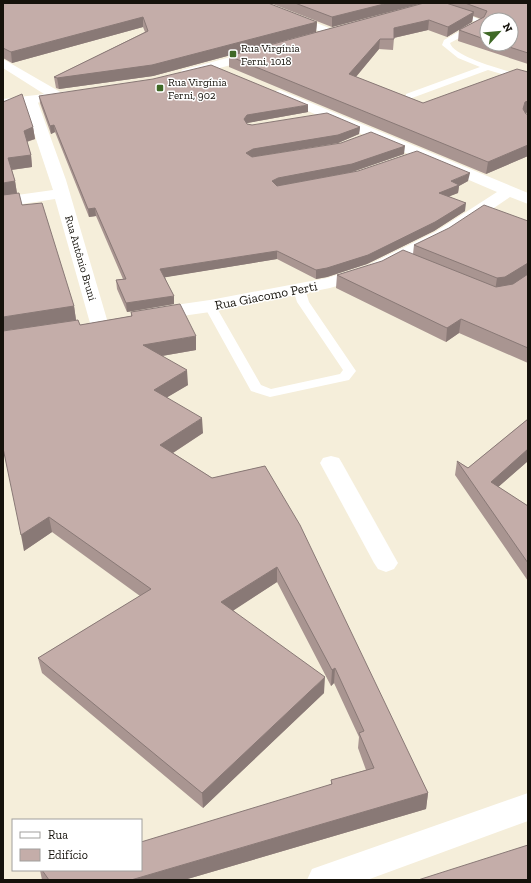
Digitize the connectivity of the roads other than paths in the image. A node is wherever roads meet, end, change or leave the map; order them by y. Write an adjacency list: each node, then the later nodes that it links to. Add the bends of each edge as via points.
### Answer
1 (256, 3): 4 (street)
2 (447, 10): 9 (lane, via 480,21 447,42 449,50)
3 (347, 29): 4 (street)
4 (333, 33): 5 (street)
5 (312, 39)
6 (269, 51): 8 (street)
7 (3, 63): 15 (street)
8 (213, 66): 10 (street); 11 (street)
9 (489, 67): 12 (lane); 16 (lane)
10 (234, 75)
11 (175, 76)
12 (528, 80)
13 (270, 90): 19 (street)
14 (79, 93): 15 (street)
15 (57, 96): 17 (street)
16 (409, 96)
17 (30, 100): 18 (street); 24 (street, Rua Antônio Bruni)
18 (3, 103)
19 (328, 115): 20 (street); 21 (street)
20 (301, 119)
21 (373, 134): 22 (lane); 23 (street, via 413,156)
22 (360, 139)
23 (508, 191): 25 (street); 27 (street, Rua Giacomo Perti, via 404,260 330,283)
24 (62, 193): 26 (street); 30 (street, Rua Antônio Bruni)
25 (528, 199)
26 (3, 202)
27 (299, 289): 28 (street, Rua Giacomo Perti); 28 (lane, via 303,302 350,371 344,377 270,393 262,392 256,388)
28 (210, 306): 29 (street, Rua Giacomo Perti)
29 (136, 317)
30 (99, 323)
31 (331, 464): 32 (street)
32 (386, 563)
33 (528, 807): 34 (street)
34 (324, 880)

